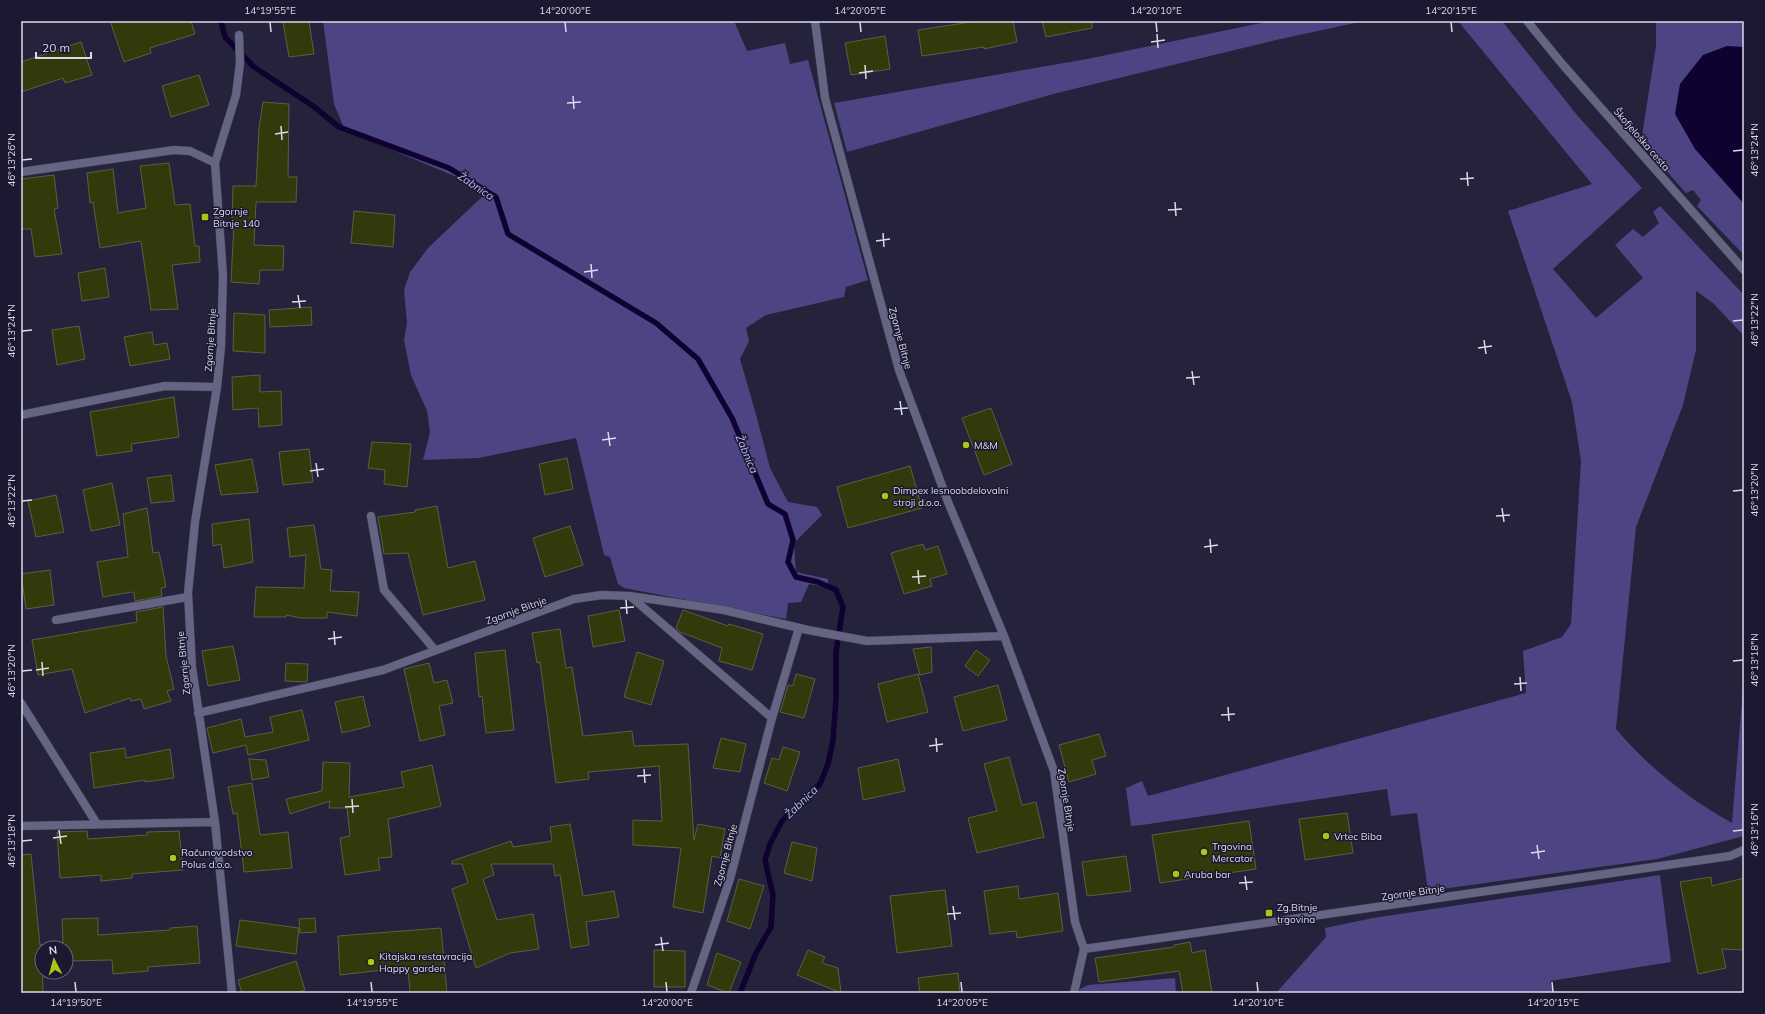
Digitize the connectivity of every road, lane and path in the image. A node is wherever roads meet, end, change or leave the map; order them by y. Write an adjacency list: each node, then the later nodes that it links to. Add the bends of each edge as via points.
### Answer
1 (815, 21): 14 (street, Zgornje Bitnje, via 825,98 899,370 948,502)
2 (1527, 21): 6 (street, Škofjeloška cesta)
3 (239, 35): 4 (street, via 240,63 236,95)
4 (215, 163): 5 (street, via 190,151 174,150); 7 (street, Zgornje Bitnje, via 223,276)
5 (21, 172)
6 (1744, 270)
7 (217, 387): 8 (street, via 165,386); 11 (street, Zgornje Bitnje, via 190,558)
8 (21, 415)
9 (371, 516): 15 (street, via 384,590)
10 (630, 596): 13 (street, Zgornje Bitnje, via 724,610); 15 (street, Zgornje Bitnje, via 602,595 574,599); 18 (street)
11 (188, 597): 12 (street); 17 (street, Zgornje Bitnje)
12 (56, 620)
13 (799, 628): 14 (street, Zgornje Bitnje, via 867,641); 18 (street, Zgornje Bitnje)
14 (1004, 636): 23 (street, Zgornje Bitnje, via 1054,771 1075,922)
15 (435, 650): 17 (street, Zgornje Bitnje, via 383,670)
16 (21, 703): 20 (street)
17 (198, 714): 19 (street, Zgornje Bitnje)
18 (772, 718): 25 (street, Zgornje Bitnje, via 730,879)
19 (215, 822): 20 (street); 24 (street, Zgornje Bitnje)
20 (97, 824): 21 (street)
21 (21, 826)
22 (1744, 850): 23 (street, Zgornje Bitnje, via 1730,856)
23 (1084, 949): 26 (street)
24 (232, 993)
25 (691, 993)
26 (1074, 993)

